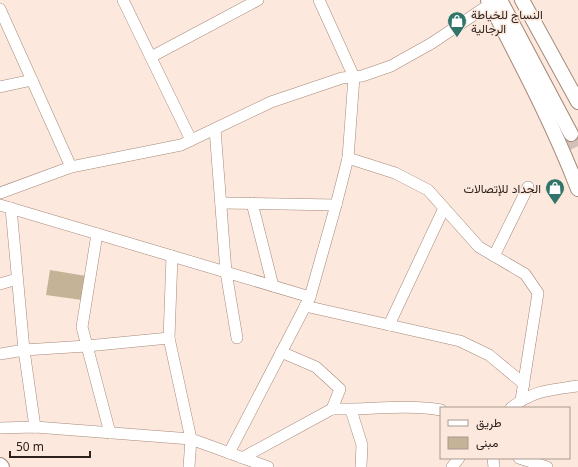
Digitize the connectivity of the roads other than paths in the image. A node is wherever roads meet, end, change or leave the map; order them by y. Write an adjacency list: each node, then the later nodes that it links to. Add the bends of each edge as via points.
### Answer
1 (123, 0): 7 (street)
2 (258, 0): 7 (street)
3 (319, 0): 9 (street)
4 (522, 0): 8 (main road)
5 (492, 1): 9 (street, via 432,43 391,66); 15 (main road); 20 (main road)
6 (0, 9): 10 (street)
7 (151, 58): 16 (street)
8 (564, 76): 12 (main road); 13 (main road)
9 (354, 77): 14 (street, via 342,78 272,102); 17 (street)
10 (32, 80): 11 (street); 18 (street)
11 (0, 87)
12 (578, 102)
13 (578, 113)
14 (215, 129): 16 (street); 22 (street)
15 (571, 134)
16 (191, 140): 18 (street, via 181,145)
17 (348, 158): 24 (street); 27 (street, via 395,173 428,190)
18 (71, 167): 21 (street)
19 (528, 187): 30 (street)
20 (578, 189)
21 (0, 193)
22 (221, 203): 23 (street); 31 (street)
23 (252, 203): 24 (street); 34 (street)
24 (336, 204): 35 (street)
25 (0, 205): 26 (street)
26 (11, 208): 28 (street); 32 (street)
27 (444, 208): 30 (street, via 479,247); 36 (street)
28 (97, 234): 29 (street); 39 (street, via 82,327)
29 (172, 256): 31 (street); 37 (street)
30 (494, 256): 43 (street, via 525,274 538,294)
31 (226, 272): 34 (street); 38 (street)
32 (17, 279): 33 (street); 40 (street)
33 (0, 284)
34 (273, 286): 35 (street)
35 (308, 302): 36 (street); 41 (street)
36 (389, 325): 43 (street, via 460,341 489,356)
37 (170, 338): 39 (street); 53 (street)
38 (237, 338)
39 (87, 346): 40 (street); 52 (street)
40 (24, 350): 42 (street); 50 (street)
41 (281, 352): 47 (street, via 316,367 340,389); 54 (street)
42 (0, 354)
43 (524, 384): 45 (street)
44 (578, 386): 45 (street, via 542,391)
45 (521, 400): 46 (street)
46 (512, 407)
47 (332, 409): 48 (street); 55 (street)
48 (351, 410): 49 (street); 60 (street, via 362,446)
49 (440, 410)
50 (35, 427): 51 (street); 52 (street)
51 (0, 428)
52 (110, 433): 53 (street)
53 (191, 439): 54 (street); 58 (street)
54 (228, 453): 55 (street)
55 (242, 458): 59 (street)
56 (458, 459): 61 (street)
57 (522, 459): 62 (street)
58 (189, 467)
59 (268, 467)
60 (361, 467)
61 (452, 467)
62 (547, 467)

